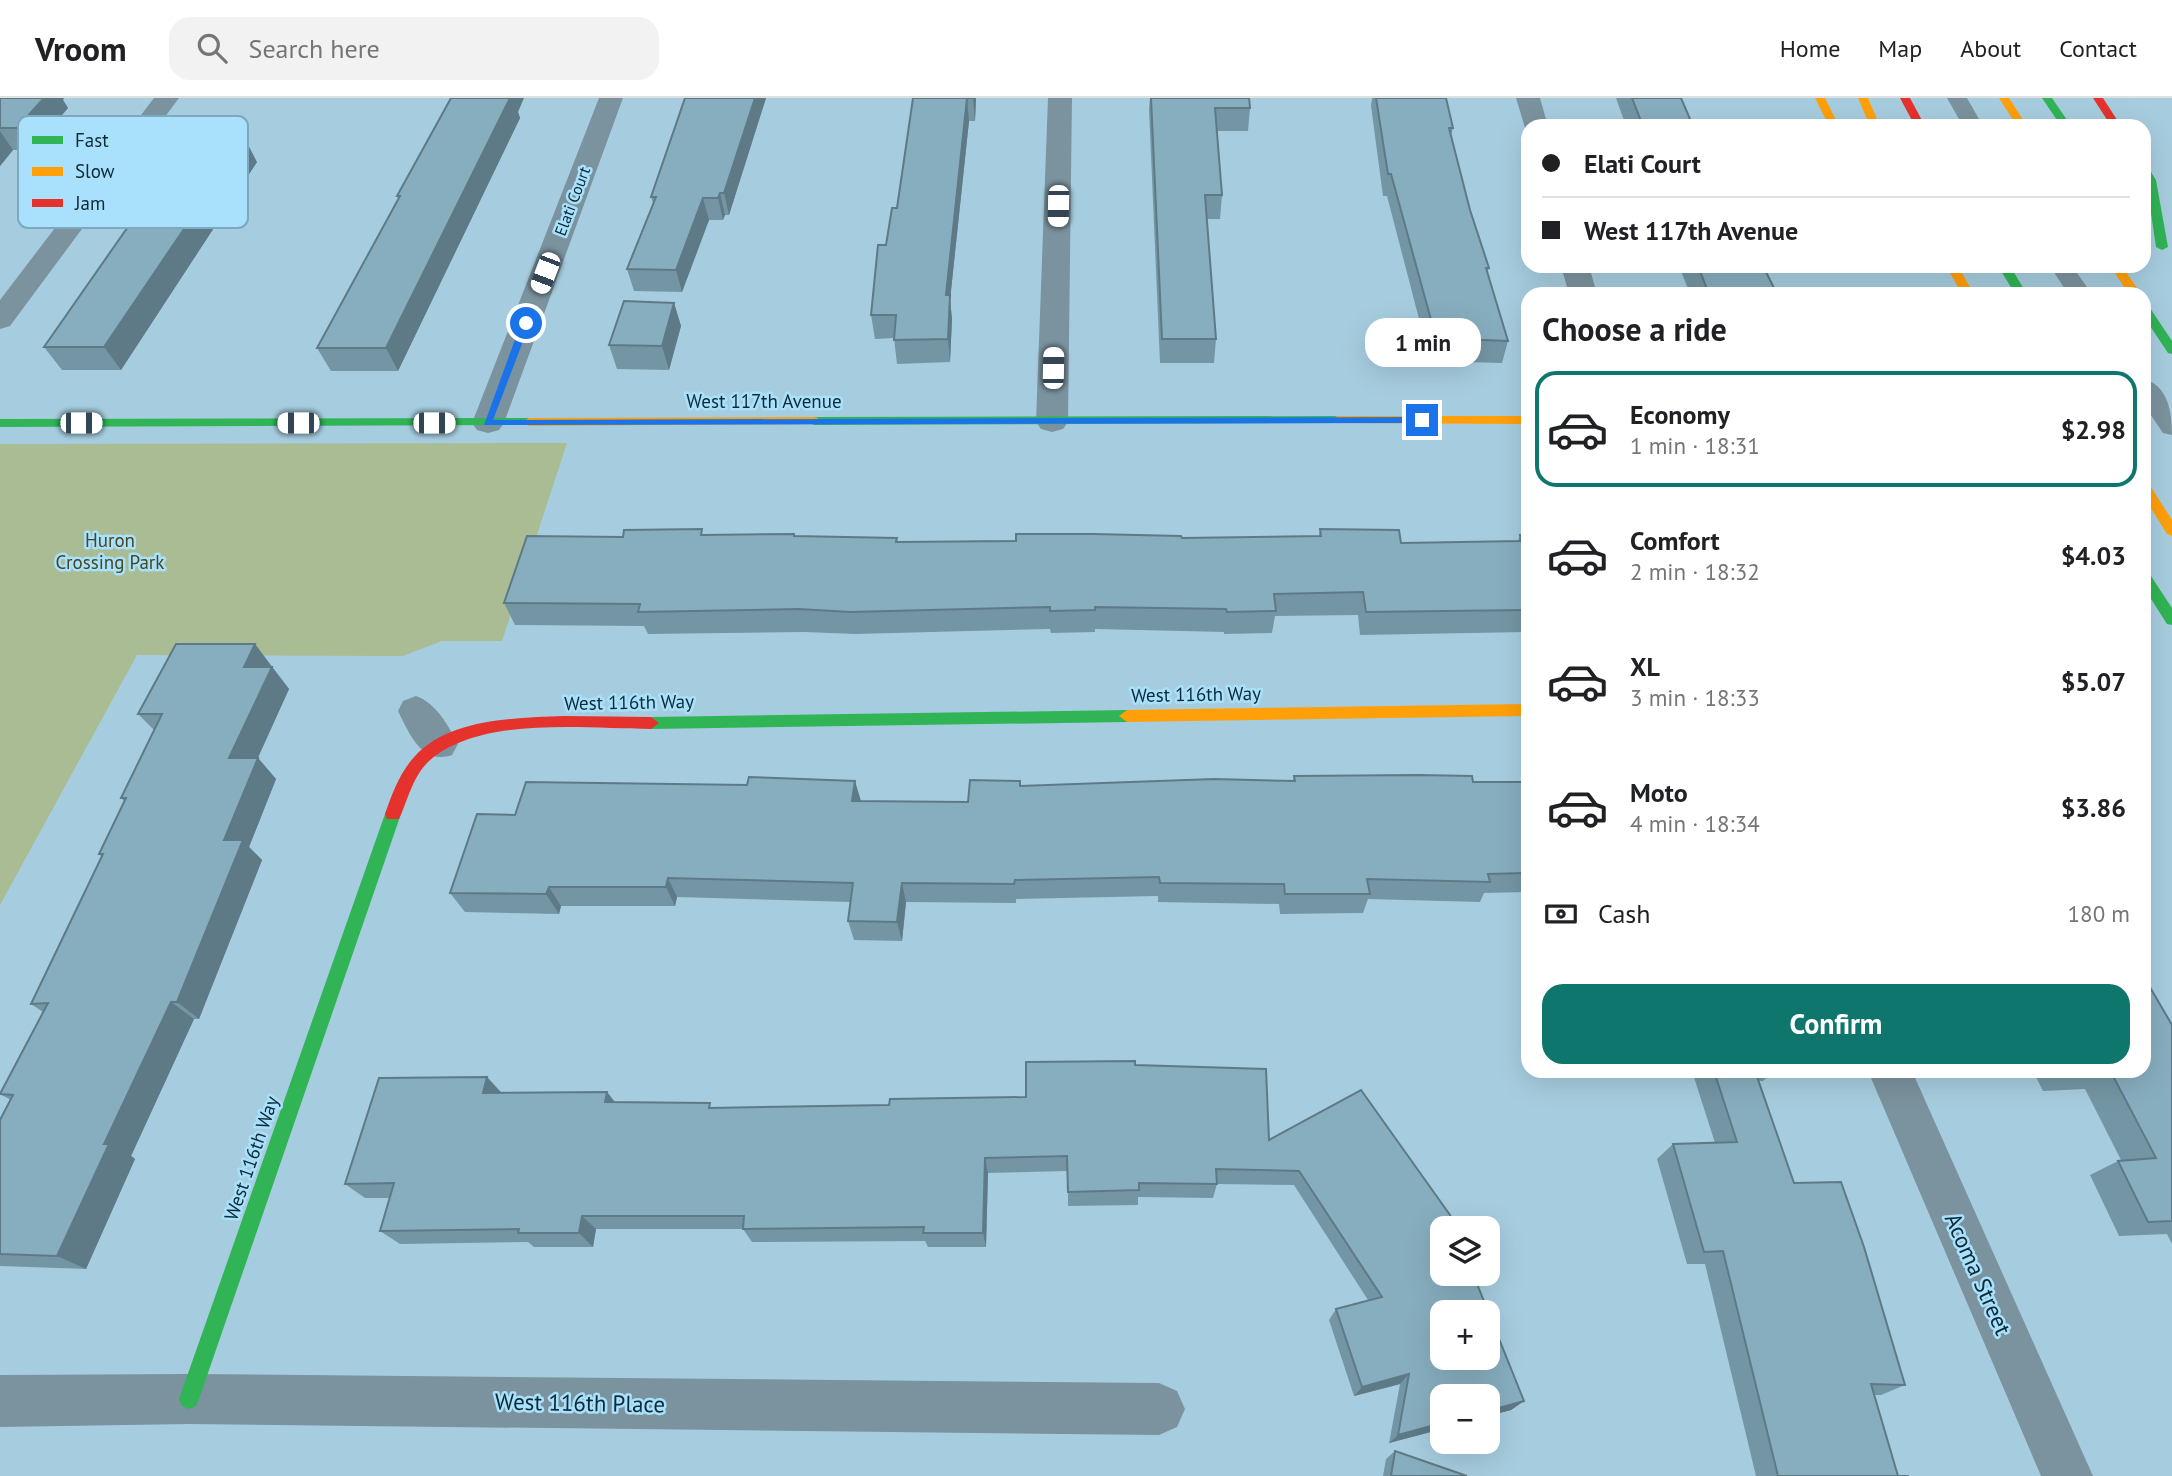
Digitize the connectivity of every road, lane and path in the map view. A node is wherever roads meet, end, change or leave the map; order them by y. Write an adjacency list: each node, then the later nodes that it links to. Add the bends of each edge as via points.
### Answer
1 (167, 98): 12 (street)
2 (611, 98): 32 (street, Elati Court)
3 (1060, 98): 30 (street)
4 (1528, 98): 13 (street)
5 (1820, 98): 14 (main road)
6 (1863, 98): 15 (main road)
7 (1905, 98): 16 (main road)
8 (1956, 98): 17 (lane)
9 (2004, 98): 18 (main road)
10 (2047, 98): 19 (main road)
11 (2098, 98): 20 (main road)
12 (153, 116)
13 (1533, 119)
14 (1831, 119)
15 (1872, 119)
16 (1916, 119)
17 (1969, 119)
18 (2018, 119)
19 (2062, 119)
20 (2112, 119)
21 (2151, 180): 24 (main road)
22 (69, 228): 26 (street)
23 (2151, 233): 24 (main road)
24 (2167, 254)
25 (2151, 318): 27 (main road)
26 (0, 320)
27 (2172, 350)
28 (2151, 397): 33 (lane)
29 (1521, 420): 30 (main road, West 117th Avenue)
30 (1052, 422): 32 (main road, West 117th Avenue)
31 (0, 423): 32 (main road, West 117th Avenue)
32 (488, 423)
33 (2172, 427)
34 (2151, 498): 35 (main road)
35 (2172, 531)
36 (2151, 588): 37 (main road)
37 (2172, 620)
38 (1521, 710): 40 (main road, West 116th Way, via 508,725 474,730)
39 (416, 711): 40 (street)
40 (439, 744): 42 (main road, West 116th Way, via 412,769 403,786)
41 (1892, 1078): 45 (street, Acoma Street)
42 (189, 1399): 43 (street, West 116th Place); 44 (street, West 116th Place)
43 (0, 1401)
44 (1159, 1409)
45 (2067, 1476)

